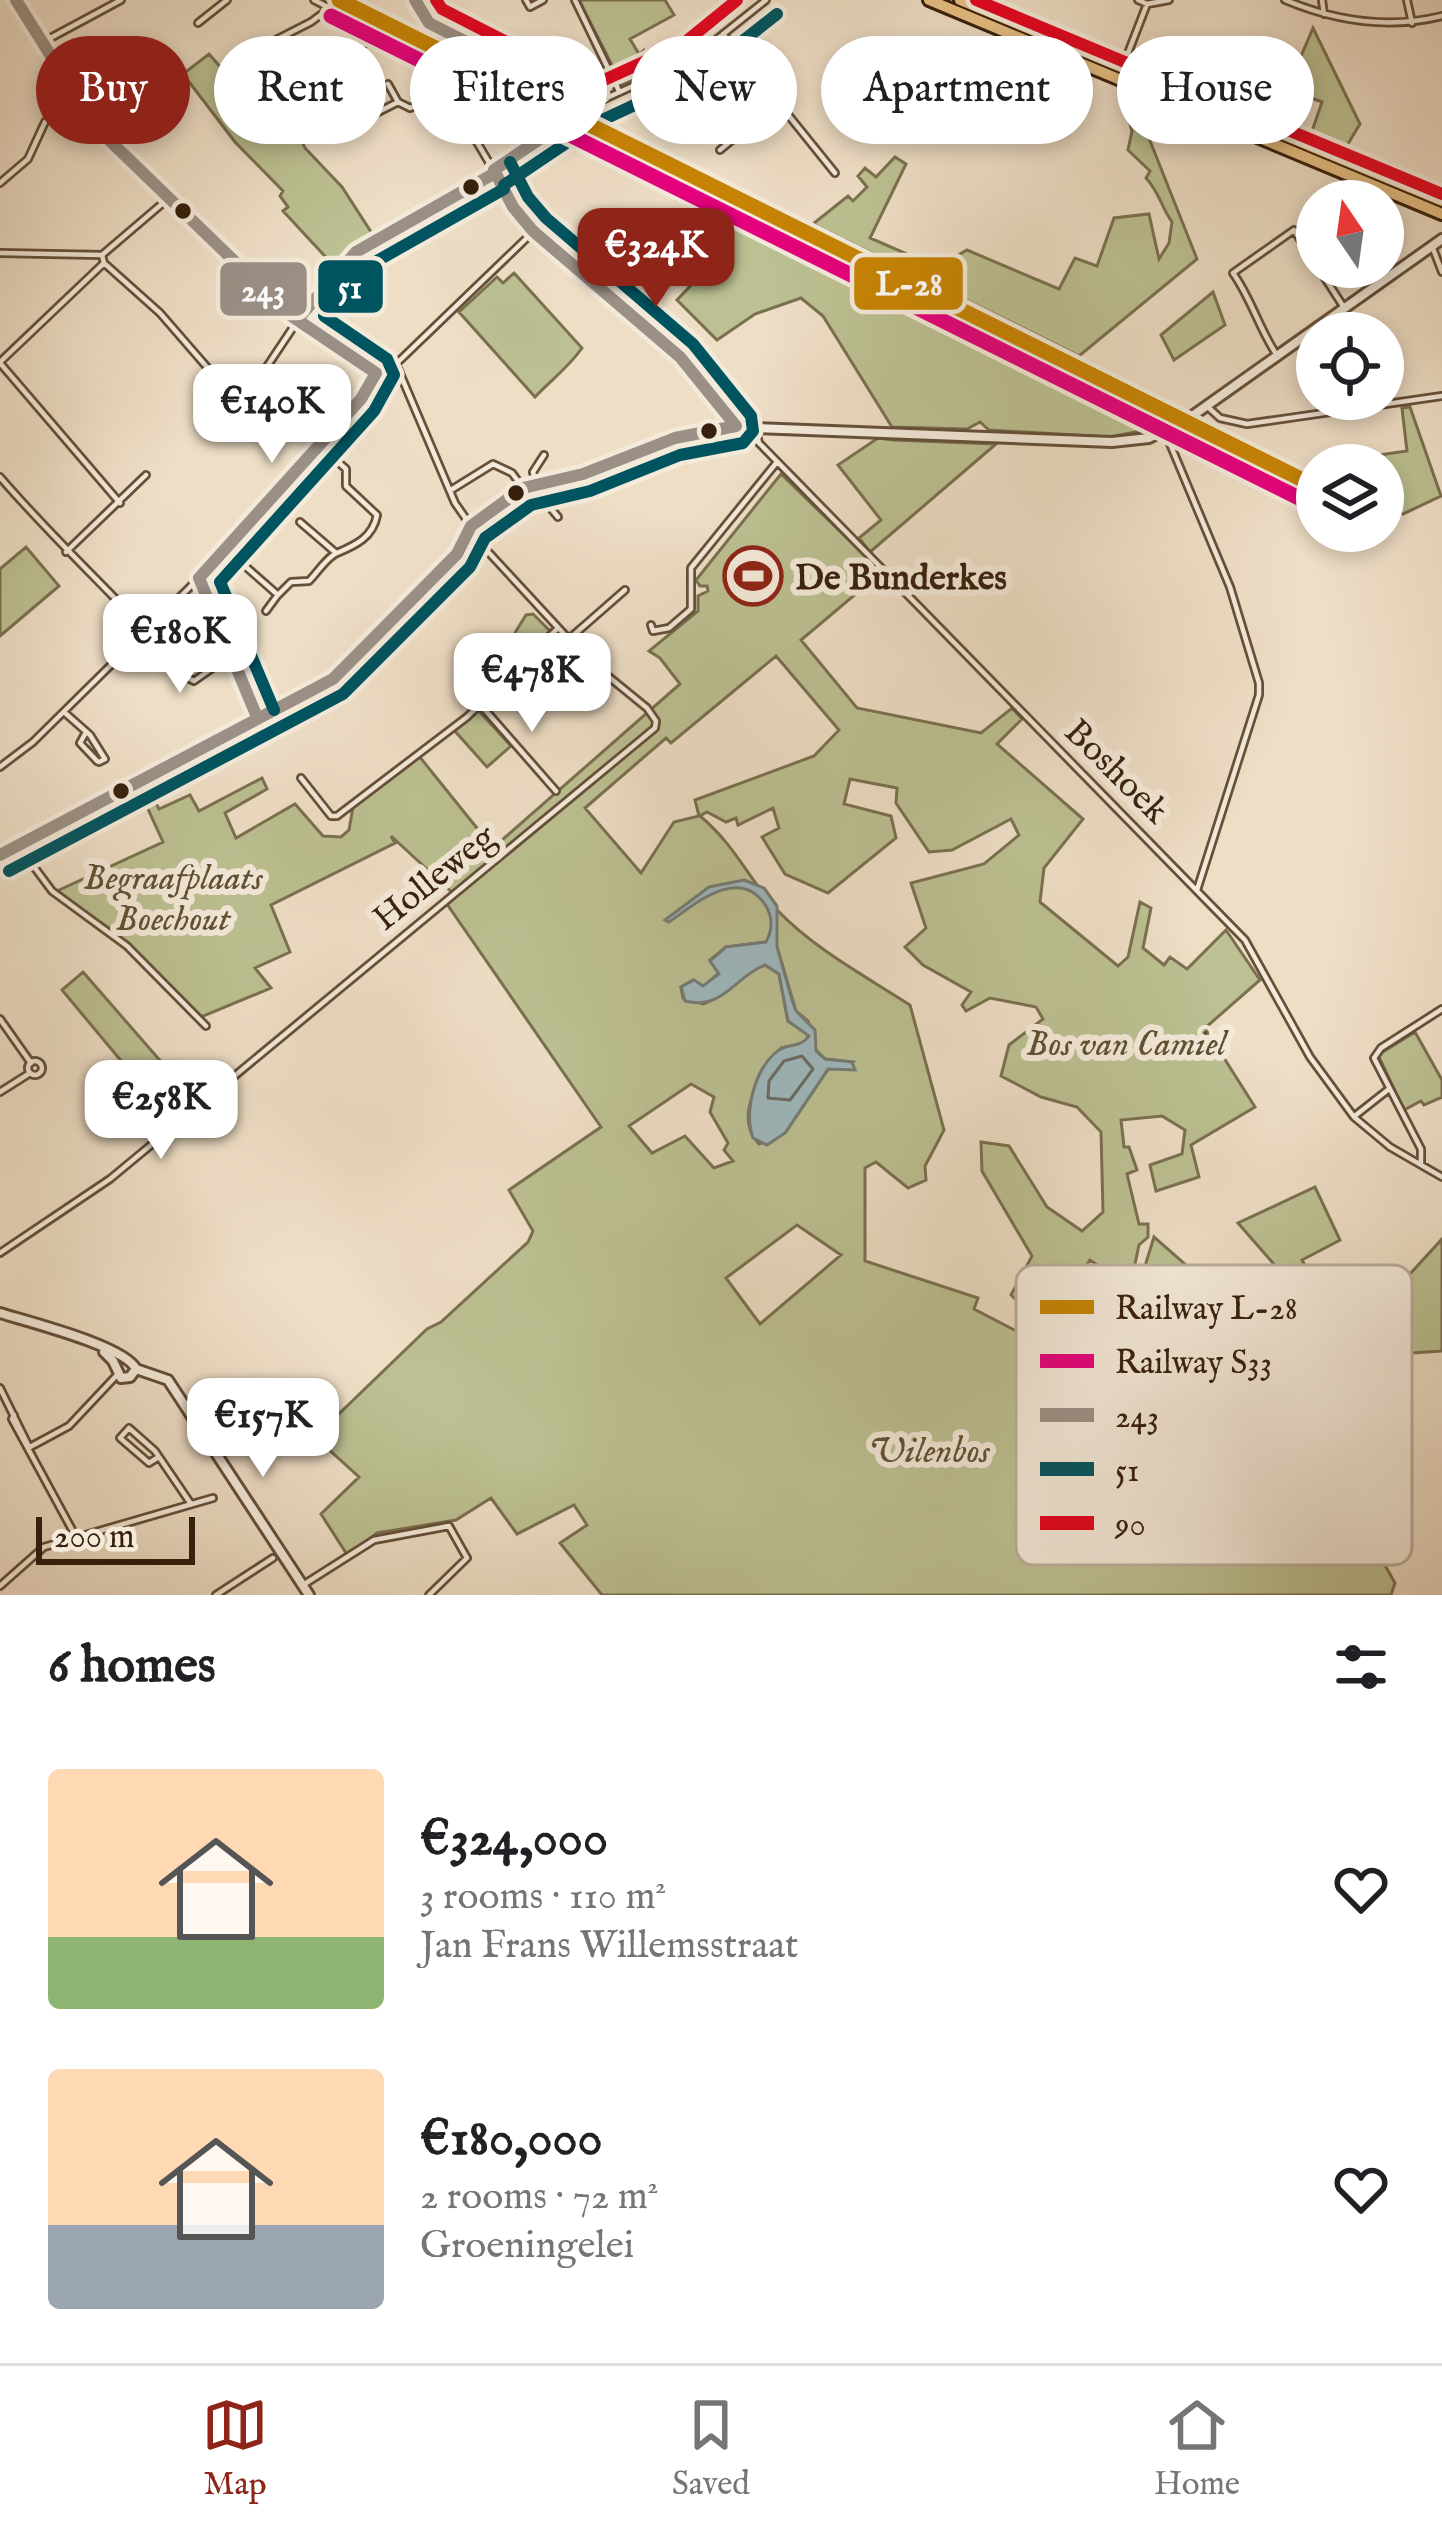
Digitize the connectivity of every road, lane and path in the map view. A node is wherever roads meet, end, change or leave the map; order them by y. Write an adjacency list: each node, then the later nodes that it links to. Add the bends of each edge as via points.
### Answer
1 (16, 0): 25 (street)
2 (122, 0): 26 (street)
3 (227, 0): 21 (street)
4 (314, 0): 18 (street)
5 (415, 0): 29 (street, via 429,23)
6 (526, 0): 7 (street, via 530,8)
7 (543, 0)
8 (575, 0): 35 (street)
9 (766, 0): 24 (street)
10 (928, 0): 32 (main road)
11 (960, 0): 33 (main road)
12 (1138, 0): 17 (street)
13 (1169, 0): 17 (street)
14 (1285, 0): 19 (street)
15 (1322, 0): 19 (street)
16 (1407, 0): 22 (street)
17 (1147, 4): 30 (street)
18 (330, 8): 23 (street); 27 (street)
19 (1324, 14): 22 (street)
20 (1442, 16): 22 (street)
21 (199, 23)
22 (1412, 23)
23 (370, 31): 28 (street); 31 (street)
24 (723, 34): 35 (street, via 681,65)
25 (39, 36)
26 (54, 36)
27 (284, 36)
28 (368, 36)
29 (455, 36)
30 (1135, 36)
31 (410, 58)
32 (1117, 71)
33 (1117, 71)
34 (388, 83): 37 (street)
35 (619, 91): 36 (street)
36 (607, 97)
37 (398, 102): 38 (street); 39 (street)
38 (386, 108)
39 (410, 109)
40 (797, 126): 51 (street)
41 (36, 141): 53 (street)
42 (114, 144): 54 (street)
43 (478, 144): 50 (street)
44 (535, 144): 50 (street)
45 (596, 144): 52 (street)
46 (727, 144): 49 (street)
47 (1283, 144): 56 (main road)
48 (1299, 144): 55 (main road)
49 (720, 150)
50 (495, 172): 57 (street); 64 (street, via 356,252)
51 (835, 173)
52 (678, 180)
53 (0, 183)
54 (170, 197): 61 (street); 64 (street)
55 (1442, 201)
56 (1442, 214)
57 (533, 231): 67 (street); 71 (street, via 680,357)
58 (1442, 238): 59 (street)
59 (1432, 246): 62 (street); 63 (street)
60 (0, 253): 61 (street)
61 (103, 259): 64 (street, via 232,395 247,392); 66 (street)
62 (1442, 272)
63 (1345, 309): 65 (street); 65 (street, via 1294,230 1233,273)
64 (297, 320): 68 (street)
65 (1278, 357): 70 (street)
66 (0, 363): 82 (street)
67 (396, 364): 68 (street); 81 (street)
68 (376, 373): 74 (street)
69 (1442, 396): 70 (street, via 1247,424)
70 (1208, 406): 72 (street, via 1162,433 1123,442)
71 (736, 426): 72 (street); 79 (street)
72 (755, 427): 76 (street, Boshoek)
73 (1168, 439): 107 (street, via 1230,587 1259,683)
74 (319, 445): 86 (street); 88 (street, via 378,518 352,550)
75 (544, 455): 79 (street, via 533,472)
76 (777, 462): 95 (street, via 691,568 692,609); 107 (street, Boshoek)
77 (146, 475): 82 (street)
78 (0, 477): 87 (street)
79 (536, 485): 80 (street); 83 (street)
80 (523, 488): 81 (street, via 493,464); 85 (street)
81 (451, 490): 85 (street)
82 (120, 502): 87 (street)
83 (558, 517)
84 (301, 522): 88 (street)
85 (469, 528): 93 (street); 100 (street, via 457,554 333,679)
86 (226, 549): 89 (street); 91 (street)
87 (66, 552): 94 (street)
88 (336, 553): 91 (street, via 309,581 291,582)
89 (199, 578): 94 (street); 97 (street)
90 (626, 590): 96 (street)
91 (278, 596): 92 (street)
92 (266, 611)
93 (558, 628): 96 (street); 98 (street)
94 (148, 629): 97 (street, via 190,679); 99 (street)
95 (652, 631)
96 (569, 639): 118 (street, Holleweg, via 647,709 655,728 93,1192)
97 (231, 655): 100 (street)
98 (479, 703): 103 (street, via 333,817); 104 (street)
99 (64, 712): 101 (street); 102 (street)
100 (256, 717): 105 (street)
101 (85, 734): 101 (street, via 83,750 105,759)
102 (0, 767)
103 (302, 778)
104 (556, 791)
105 (17, 844): 106 (street); 110 (street, via 52,891 127,946)
106 (2, 854)
107 (1197, 890): 115 (street, Boshoek, via 1245,940 1310,1057)
108 (1442, 1009): 113 (street, via 1375,1053)
109 (0, 1019): 111 (street)
110 (206, 1026)
111 (32, 1063): 112 (street); 112 (street, via 42,1068)
112 (30, 1072): 114 (street)
113 (1390, 1089): 115 (street); 116 (street, via 1421,1149)
114 (0, 1092)
115 (1354, 1117): 116 (street, Boshoek)
116 (1421, 1165): 117 (street, Boshoek)
117 (1442, 1177)
118 (0, 1253)
119 (0, 1313): 120 (street, via 86,1342)
120 (118, 1366): 121 (street, via 133,1361); 121 (street, via 128,1378); 123 (street, via 70,1426)
121 (136, 1369): 130 (street, via 177,1390)
122 (0, 1388): 123 (street)
123 (29, 1448): 127 (street)
124 (157, 1458): 124 (street, via 129,1428 120,1438 149,1462); 126 (street)
125 (213, 1498): 126 (street)
126 (191, 1504): 127 (street)
127 (76, 1537): 129 (street, via 44,1547)
128 (273, 1558): 131 (street)
129 (0, 1586)
130 (303, 1586): 132 (street); 133 (street, via 374,1540 449,1526 466,1558)
131 (216, 1595)
132 (309, 1595)
133 (429, 1595)

